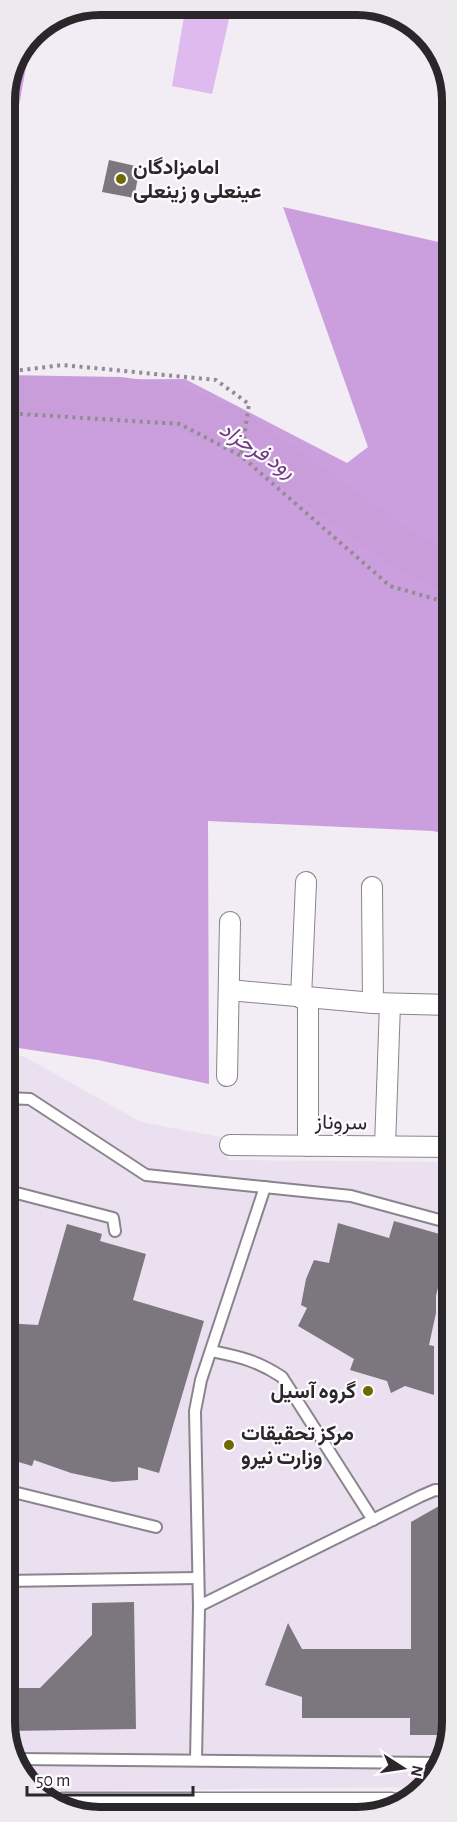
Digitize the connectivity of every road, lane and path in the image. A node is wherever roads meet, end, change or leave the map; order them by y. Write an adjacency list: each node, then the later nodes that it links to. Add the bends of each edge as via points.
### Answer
1 (15, 371): 3 (path, via 63,365 216,380 249,404)
2 (15, 414): 3 (path, via 180,424)
3 (241, 455): 4 (path, via 390,586)
4 (442, 601)
5 (306, 882): 9 (street)
6 (372, 887): 10 (street)
7 (230, 922): 8 (street)
8 (229, 990): 9 (street); 12 (street)
9 (305, 998): 10 (street); 15 (street)
10 (382, 1003): 11 (street); 16 (street)
11 (442, 1005)
12 (226, 1076)
13 (15, 1098): 18 (lane, via 30,1099 146,1175)
14 (230, 1145): 15 (street, سروناز)
15 (308, 1146): 16 (street, سروناز)
16 (386, 1146): 17 (street, سروناز)
17 (442, 1147)
18 (265, 1187): 20 (lane, via 351,1196); 22 (lane)
19 (15, 1194): 21 (lane, via 113,1218)
20 (442, 1221)
21 (116, 1231)
22 (211, 1351): 25 (lane, via 256,1362 282,1377); 27 (lane, via 195,1412)
23 (442, 1490): 25 (lane, via 435,1490)
24 (15, 1492): 26 (lane)
25 (373, 1520): 29 (lane)
26 (156, 1527)
27 (198, 1578): 28 (lane); 29 (lane)
28 (15, 1581)
29 (199, 1606): 31 (lane)
30 (25, 1760): 31 (lane)
31 (196, 1760): 32 (lane)
32 (431, 1763)
33 (84, 1805): 34 (street)
34 (372, 1805)

